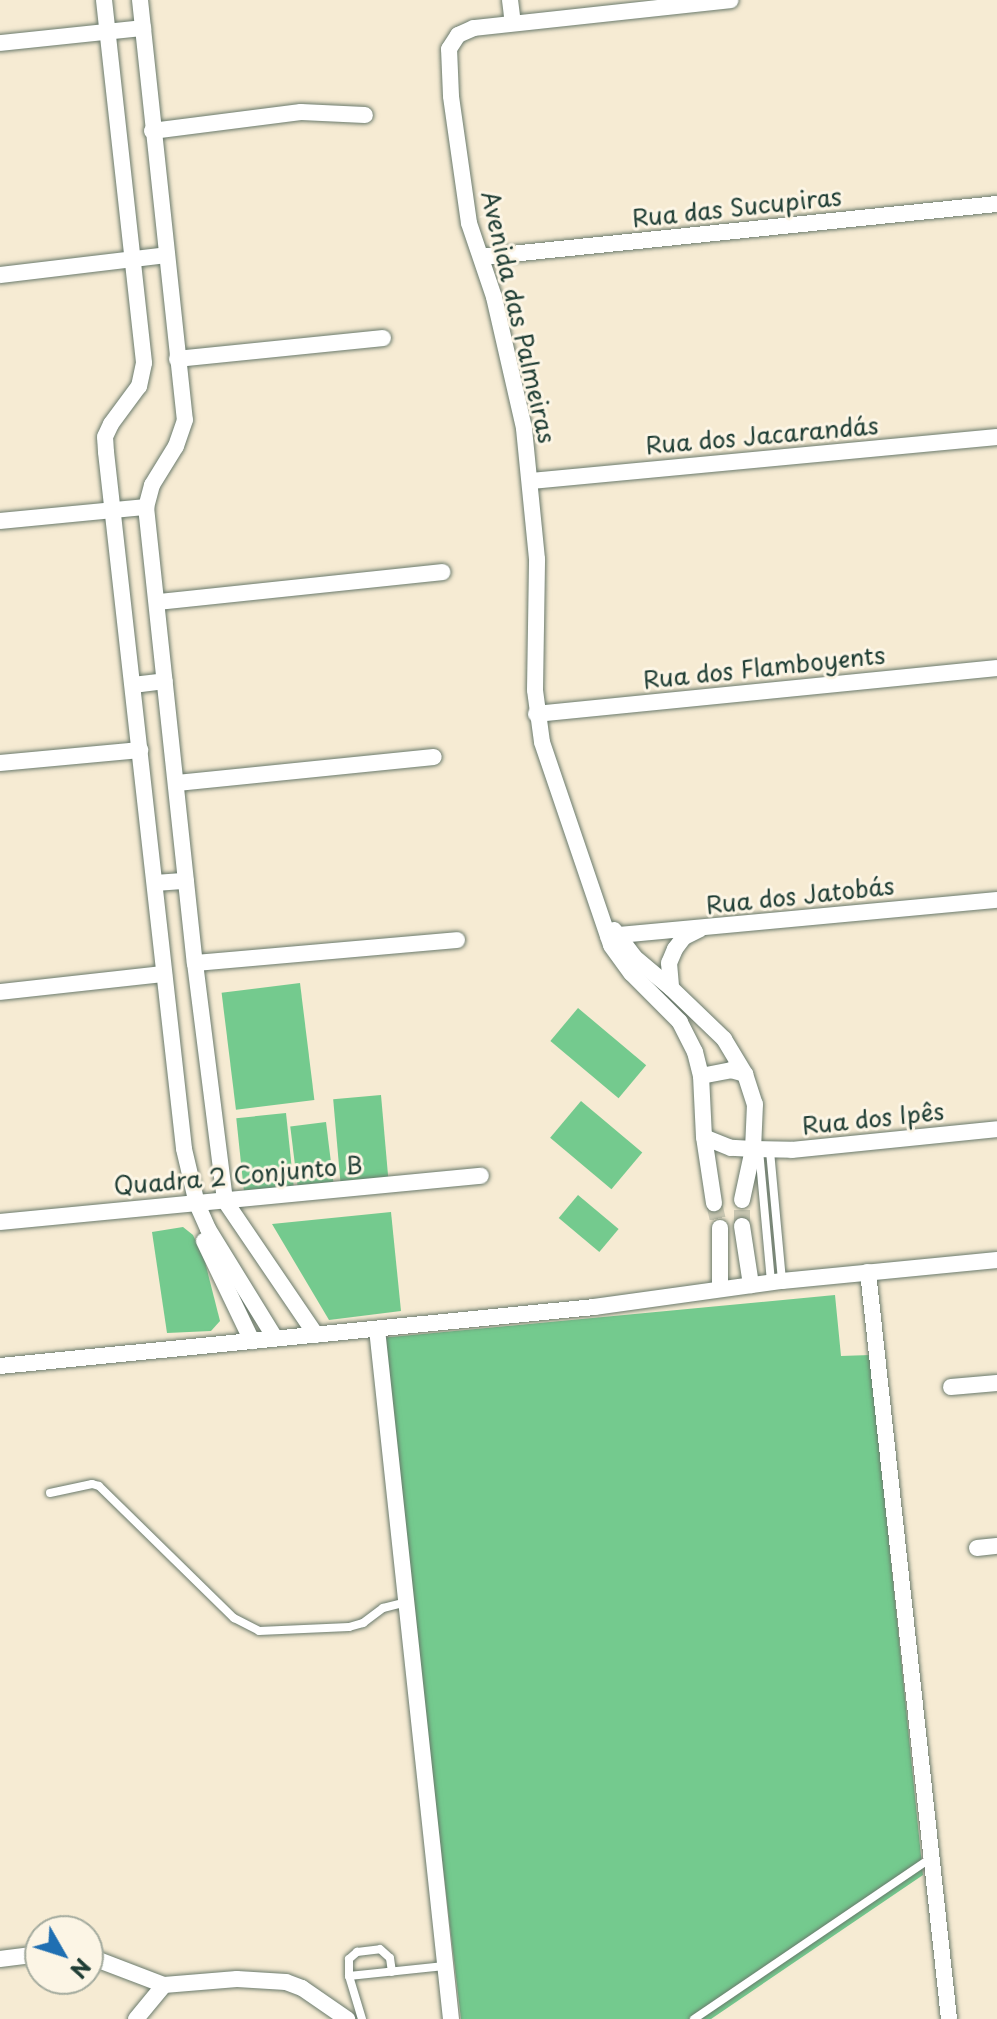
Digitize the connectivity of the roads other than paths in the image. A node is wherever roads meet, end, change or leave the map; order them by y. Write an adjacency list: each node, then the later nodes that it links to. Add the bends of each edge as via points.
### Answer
1 (104, 0): 7 (street)
2 (140, 0): 6 (street)
3 (510, 0): 5 (street)
4 (730, 0): 5 (street)
5 (513, 23): 13 (street, Avenida das Palmeiras, via 463,32 449,49 463,190)
6 (143, 28): 7 (street); 10 (street)
7 (107, 31): 8 (street); 14 (street)
8 (0, 43)
9 (365, 115): 10 (street, via 290,113)
10 (152, 131): 12 (street)
11 (997, 204): 13 (street, Rua das Sucupiras)
12 (167, 255): 14 (street); 17 (street)
13 (482, 257): 19 (street, Avenida das Palmeiras, via 511,367)
14 (131, 258): 15 (street); 21 (street, via 143,374 105,437)
15 (0, 275)
16 (383, 338): 17 (street)
17 (177, 359): 20 (street, via 185,420)
18 (997, 437): 19 (street, Rua dos Jacarandás)
19 (531, 481): 28 (street, Avenida das Palmeiras, via 537,559)
20 (146, 507): 21 (street); 24 (street)
21 (113, 511): 22 (street); 27 (street)
22 (0, 521)
23 (442, 572): 24 (street)
24 (158, 602): 26 (street)
25 (997, 668): 28 (street, Rua dos Flamboyents)
26 (165, 681): 27 (street); 32 (street)
27 (133, 685): 29 (street)
28 (536, 714): 37 (street, Avenida das Palmeiras, via 554,778)
29 (140, 750): 31 (street); 34 (street)
30 (434, 757): 32 (street)
31 (0, 763)
32 (177, 783): 33 (street)
33 (186, 881): 34 (street); 40 (street)
34 (155, 883): 41 (street)
35 (997, 900): 36 (street, Rua dos Jatobás)
36 (700, 929): 37 (street, Rua dos Jatobás); 38 (street)
37 (614, 936): 38 (street, Rua dos Jatobás); 42 (street, Avenida das Palmeiras); 45 (street, Avenida das Palmeiras, via 631,973 680,1022)
38 (684, 937): 42 (street, via 669,963)
39 (457, 940): 40 (street)
40 (195, 963): 51 (street)
41 (164, 974): 43 (street); 53 (street, via 184,1149)
42 (671, 988): 44 (street, Avenida das Palmeiras, via 724,1039)
43 (0, 992)
44 (745, 1074): 45 (street, via 731,1070); 48 (street, Avenida das Palmeiras)
45 (701, 1076): 47 (street, Avenida das Palmeiras)
46 (997, 1129): 48 (street, Rua dos Ipês)
47 (704, 1137): 48 (street, via 731,1148); 52 (street, Avenida das Palmeiras)
48 (761, 1150): 50 (street, Avenida das Palmeiras); 57 (lane)
49 (481, 1176): 51 (street, Quadra 2 Conjunto B)
50 (742, 1200)
51 (225, 1201): 53 (street, Quadra 2 Conjunto B); 61 (street)
52 (714, 1203)
53 (196, 1204): 54 (street, Quadra 2 Conjunto B); 62 (street); 63 (street, via 205,1242)
54 (0, 1222)
55 (997, 1260): 56 (street)
56 (868, 1272): 57 (street); 71 (street)
57 (776, 1282): 58 (street)
58 (751, 1285): 59 (street); 59 (street, via 742,1229 720,1232)
59 (720, 1289): 60 (street)
60 (377, 1329): 61 (street); 70 (street)
61 (316, 1335): 62 (street)
62 (275, 1338): 63 (street)
63 (252, 1341): 64 (street)
64 (0, 1366)
65 (997, 1383): 66 (street)
66 (951, 1387)
67 (50, 1493): 70 (lane, via 99,1486 234,1618 259,1631 349,1627)
68 (997, 1546): 69 (street)
69 (977, 1548)
70 (407, 1602): 75 (street)
71 (932, 1858): 83 (lane); 84 (street)
72 (24, 1956): 73 (street)
73 (0, 1959)
74 (104, 1962): 78 (street)
75 (444, 1966): 76 (lane); 82 (street)
76 (392, 1972): 77 (lane); 77 (lane, via 390,1958 380,1949 353,1955 347,1964)
77 (349, 1976): 81 (lane)
78 (164, 1985): 79 (street); 80 (street, via 237,1979 286,1982)
79 (136, 2019)
80 (347, 2019)
81 (362, 2019)
82 (449, 2019)
83 (694, 2019)
84 (949, 2019)

